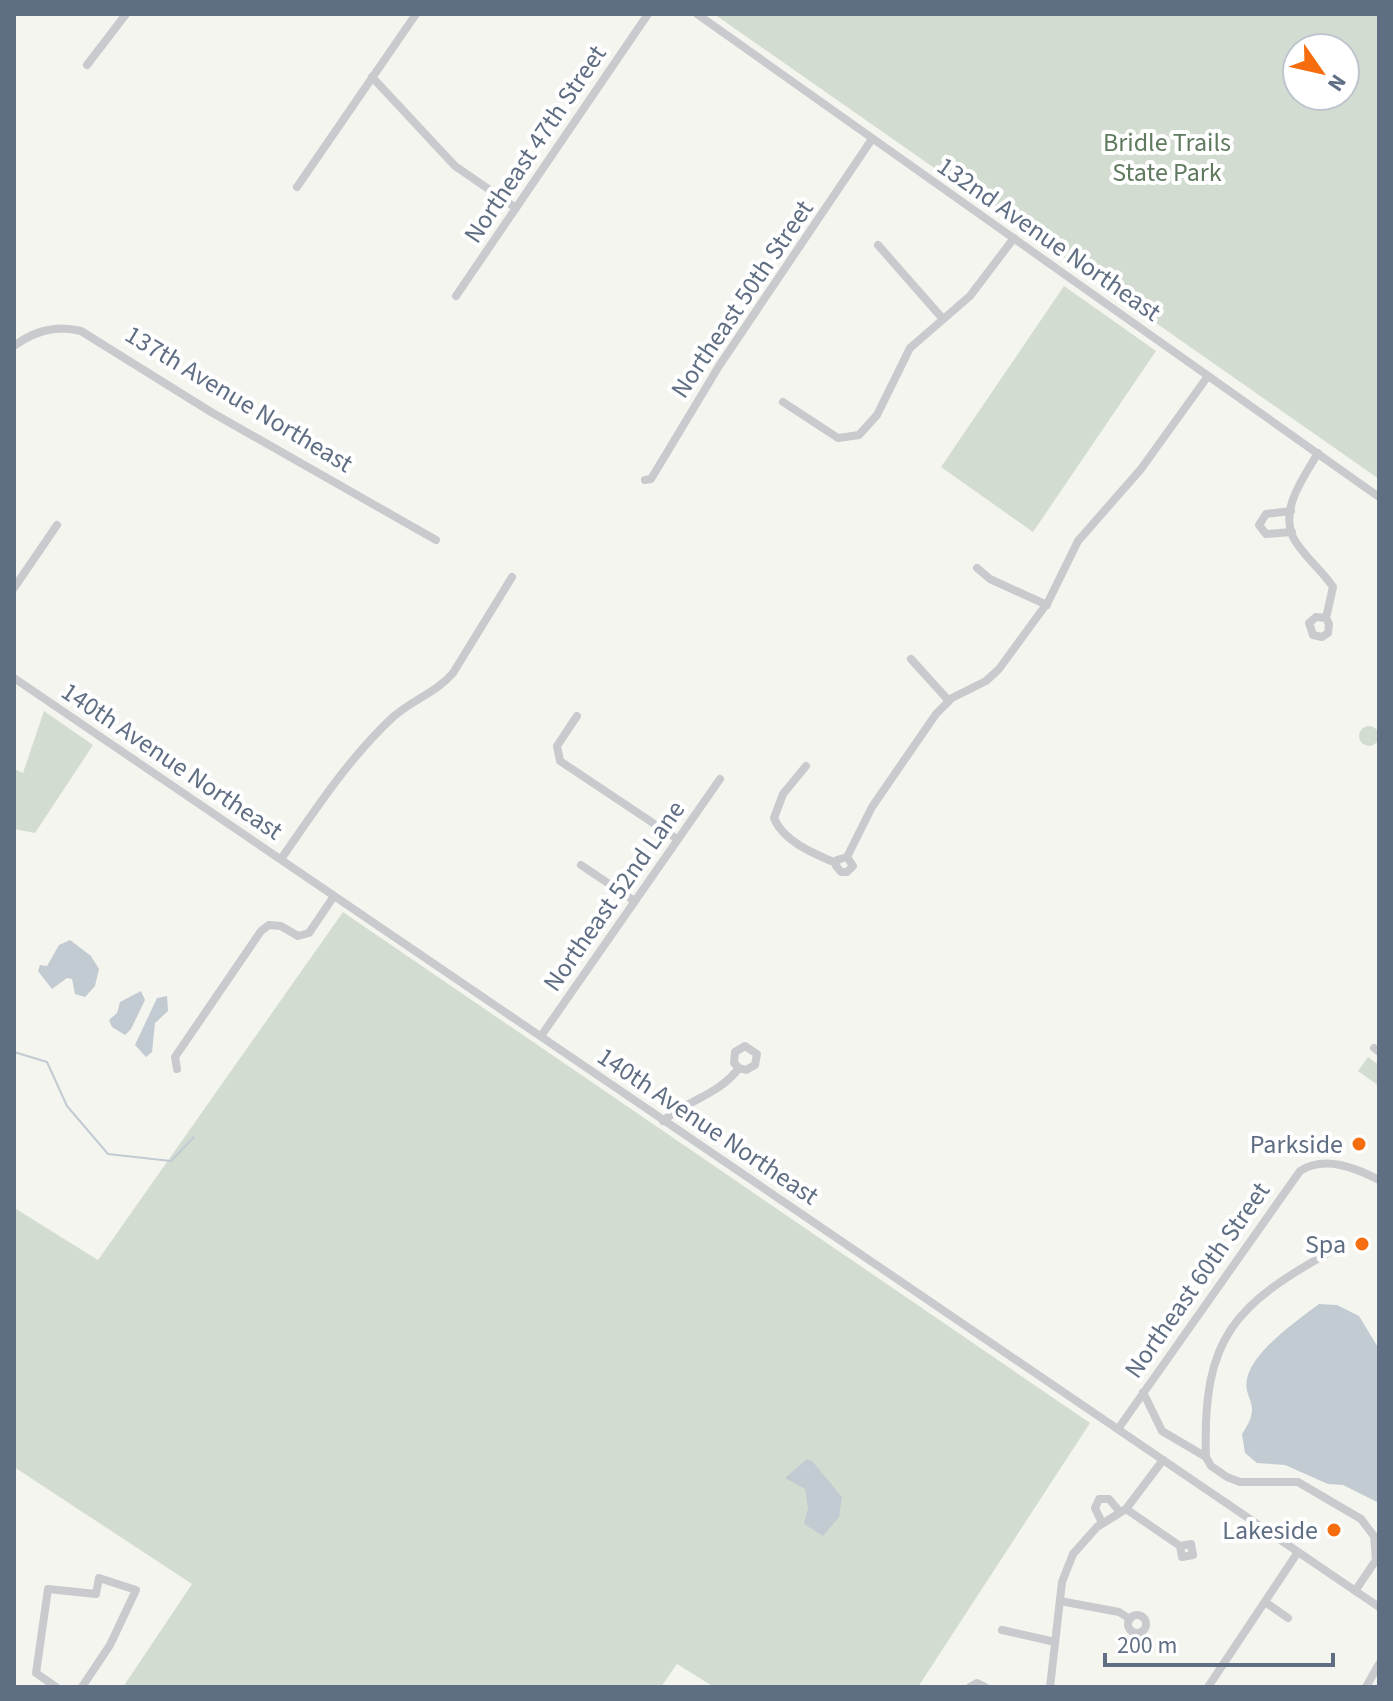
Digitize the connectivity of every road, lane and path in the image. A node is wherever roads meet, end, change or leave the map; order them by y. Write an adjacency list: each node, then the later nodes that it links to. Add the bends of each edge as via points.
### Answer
1 (126, 14): 5 (street)
2 (416, 14): 6 (street)
3 (648, 14): 9 (street, Northeast 47th Street)
4 (697, 14): 7 (street, 132nd Avenue Northeast)
5 (87, 65)
6 (372, 77): 8 (street); 9 (street, via 455,166)
7 (872, 139): 10 (street, 132nd Avenue Northeast); 18 (street, Northeast 50th Street, via 719,366 651,479)
8 (297, 187)
9 (516, 208): 12 (street, Northeast 47th Street)
10 (1014, 238): 13 (street, via 970,296); 15 (street, 132nd Avenue Northeast)
11 (878, 245): 13 (street)
12 (456, 296)
13 (943, 319): 16 (street, via 910,348 869,427 849,439 821,429)
14 (14, 346): 23 (street, 137th Avenue Northeast, via 46,330 81,331)
15 (1208, 376): 17 (street, 132nd Avenue Northeast); 27 (street, via 1141,469 1078,541)
16 (783, 402)
17 (1318, 453): 19 (street, 132nd Avenue Northeast); 20 (street)
18 (645, 480)
19 (1379, 497)
20 (1291, 511): 22 (street); 22 (street, via 1266,514 1259,525 1266,534)
21 (57, 525): 26 (street)
22 (1292, 532): 28 (street, via 1333,587)
23 (436, 540)
24 (977, 568): 27 (street)
25 (512, 577): 37 (street, via 445,683 396,715 353,757)
26 (14, 588)
27 (1047, 605): 31 (street, via 999,669)
28 (1326, 618)
29 (911, 659): 31 (street)
30 (14, 678): 37 (street, 140th Avenue Northeast)
31 (949, 701): 36 (street, via 872,807)
32 (577, 716): 35 (street, via 557,746 560,761)
33 (806, 766): 38 (street, via 783,794 774,818 778,830)
34 (720, 779): 35 (street, Northeast 52nd Lane)
35 (677, 839): 41 (street, Northeast 52nd Lane)
36 (847, 857): 38 (street); 38 (street, via 853,866 847,872 839,871)
37 (281, 859): 40 (street, 140th Avenue Northeast)
38 (836, 863)
39 (581, 865): 41 (street)
40 (334, 896): 42 (street, 140th Avenue Northeast); 44 (street, via 309,933 298,936 269,925 261,931 175,1057)
41 (633, 900): 42 (street, Northeast 52nd Lane)
42 (541, 1036): 45 (street, 140th Avenue Northeast)
43 (739, 1068): 45 (street, via 721,1087)
44 (177, 1069)
45 (663, 1121): 49 (street, 140th Avenue Northeast)
46 (1379, 1180): 48 (street, Northeast 60th Street, via 1356,1169 1316,1163 1293,1178)
47 (1337, 1248): 50 (street, via 1270,1287 1221,1345 1210,1374)
48 (1143, 1392): 49 (street, Northeast 60th Street); 50 (street, via 1162,1431)
49 (1118, 1429): 51 (street, 140th Avenue Northeast)
50 (1206, 1457): 56 (street, via 1211,1466 1240,1482 1298,1482 1361,1519 1374,1536)
51 (1163, 1460): 52 (street); 55 (street, 140th Avenue Northeast)
52 (1123, 1510): 53 (street); 53 (street, via 1109,1499 1099,1499 1095,1505); 54 (street)
53 (1102, 1523): 58 (street, via 1073,1554)
54 (1180, 1546)
55 (1298, 1552): 57 (street, 140th Avenue Northeast); 59 (street)
56 (1377, 1561): 57 (street)
57 (1355, 1591): 60 (street, 140th Avenue Northeast)
58 (1060, 1601): 62 (street, via 1119,1612); 64 (street)
59 (1265, 1602): 61 (street); 66 (street)
60 (1379, 1607)
61 (1288, 1618)
62 (1130, 1619)
63 (1002, 1630): 64 (street)
64 (1055, 1642): 71 (street)
65 (1379, 1664): 72 (street)
66 (1213, 1685)
67 (56, 1687): 68 (street, via 36,1673 48,1589 96,1594 99,1578 136,1590 110,1645)
68 (82, 1687)
69 (970, 1687): 70 (street)
70 (985, 1687)
71 (1050, 1687)
72 (1366, 1687)

